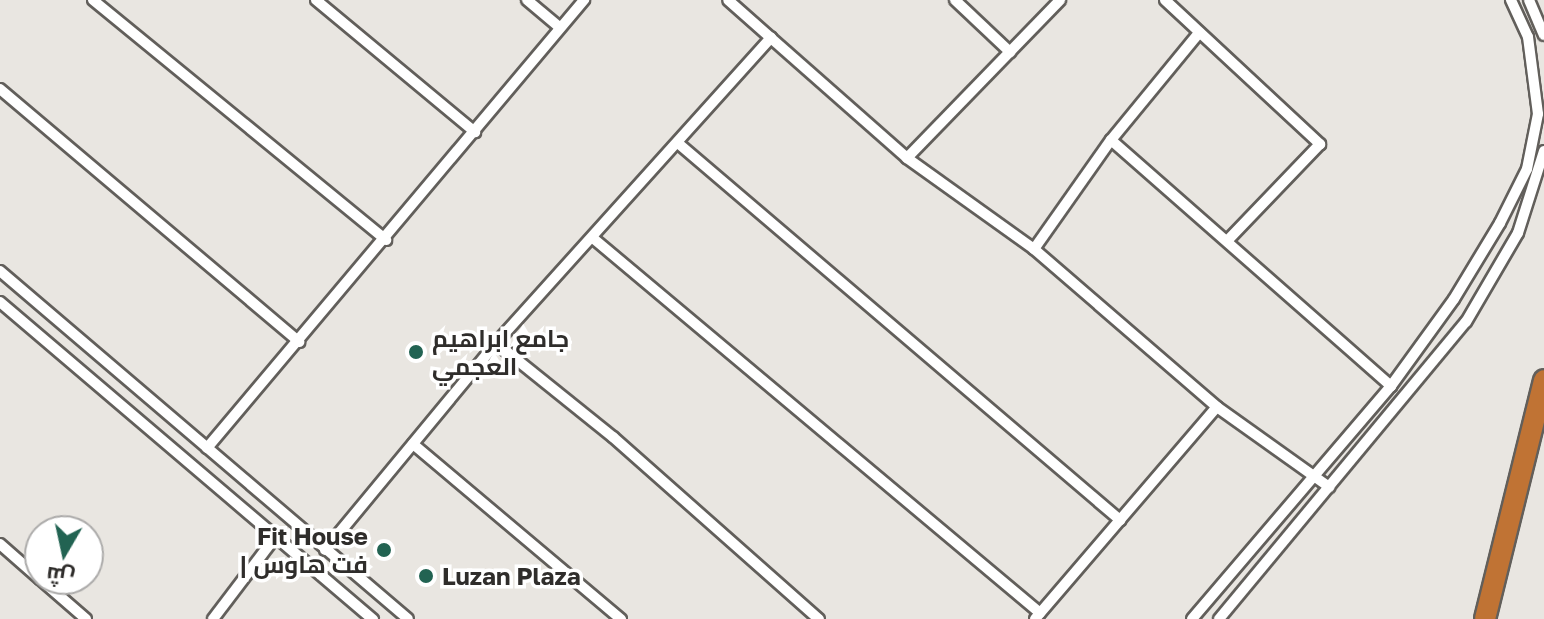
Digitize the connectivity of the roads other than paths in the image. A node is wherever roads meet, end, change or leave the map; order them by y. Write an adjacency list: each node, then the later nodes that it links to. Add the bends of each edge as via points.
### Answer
1 (93, 0): 24 (street)
2 (316, 0): 18 (street)
3 (527, 0): 11 (street)
4 (584, 0): 11 (street)
5 (728, 0): 14 (street)
6 (955, 0): 15 (street)
7 (1060, 0): 15 (street)
8 (1165, 0): 12 (street)
9 (1511, 0): 17 (street, via 1528,37)
10 (1529, 0): 13 (street)
11 (558, 26): 18 (street)
12 (1199, 33): 19 (street); 25 (street, via 1320,144)
13 (1544, 35)
14 (771, 38): 20 (street); 22 (street)
15 (1010, 52): 22 (street)
16 (0, 89): 29 (street)
17 (1540, 105): 32 (street, via 1527,169 1500,223 1454,299)
18 (475, 132): 24 (street)
19 (1111, 140): 25 (street); 26 (street)
20 (679, 144): 23 (street); 38 (street)
21 (1544, 151): 37 (street, via 1518,233 1466,322)
22 (907, 158): 26 (street)
23 (594, 239): 30 (street); 44 (street)
24 (386, 240): 29 (street)
25 (1227, 241): 32 (street)
26 (1034, 249): 33 (street)
27 (0, 271): 35 (street)
28 (0, 302): 39 (street)
29 (299, 342): 35 (street)
30 (496, 343): 34 (street); 50 (street, via 613,437)
31 (1544, 380): 53 (highway)
32 (1391, 386): 36 (street)
33 (1217, 407): 36 (street); 38 (street)
34 (413, 444): 41 (street); 49 (street)
35 (207, 448): 41 (street)
36 (1313, 478): 37 (street); 51 (street)
37 (1329, 487): 52 (street)
38 (1120, 520): 44 (street)
39 (276, 536): 46 (street); 47 (street)
40 (0, 544): 42 (street)
41 (325, 550): 48 (street)
42 (24, 565)
43 (58, 595): 45 (street)
44 (1037, 616)
45 (86, 619)
46 (213, 619)
47 (373, 619)
48 (408, 619)
49 (621, 619)
50 (819, 619)
51 (1192, 619)
52 (1219, 619)
53 (1485, 619)

